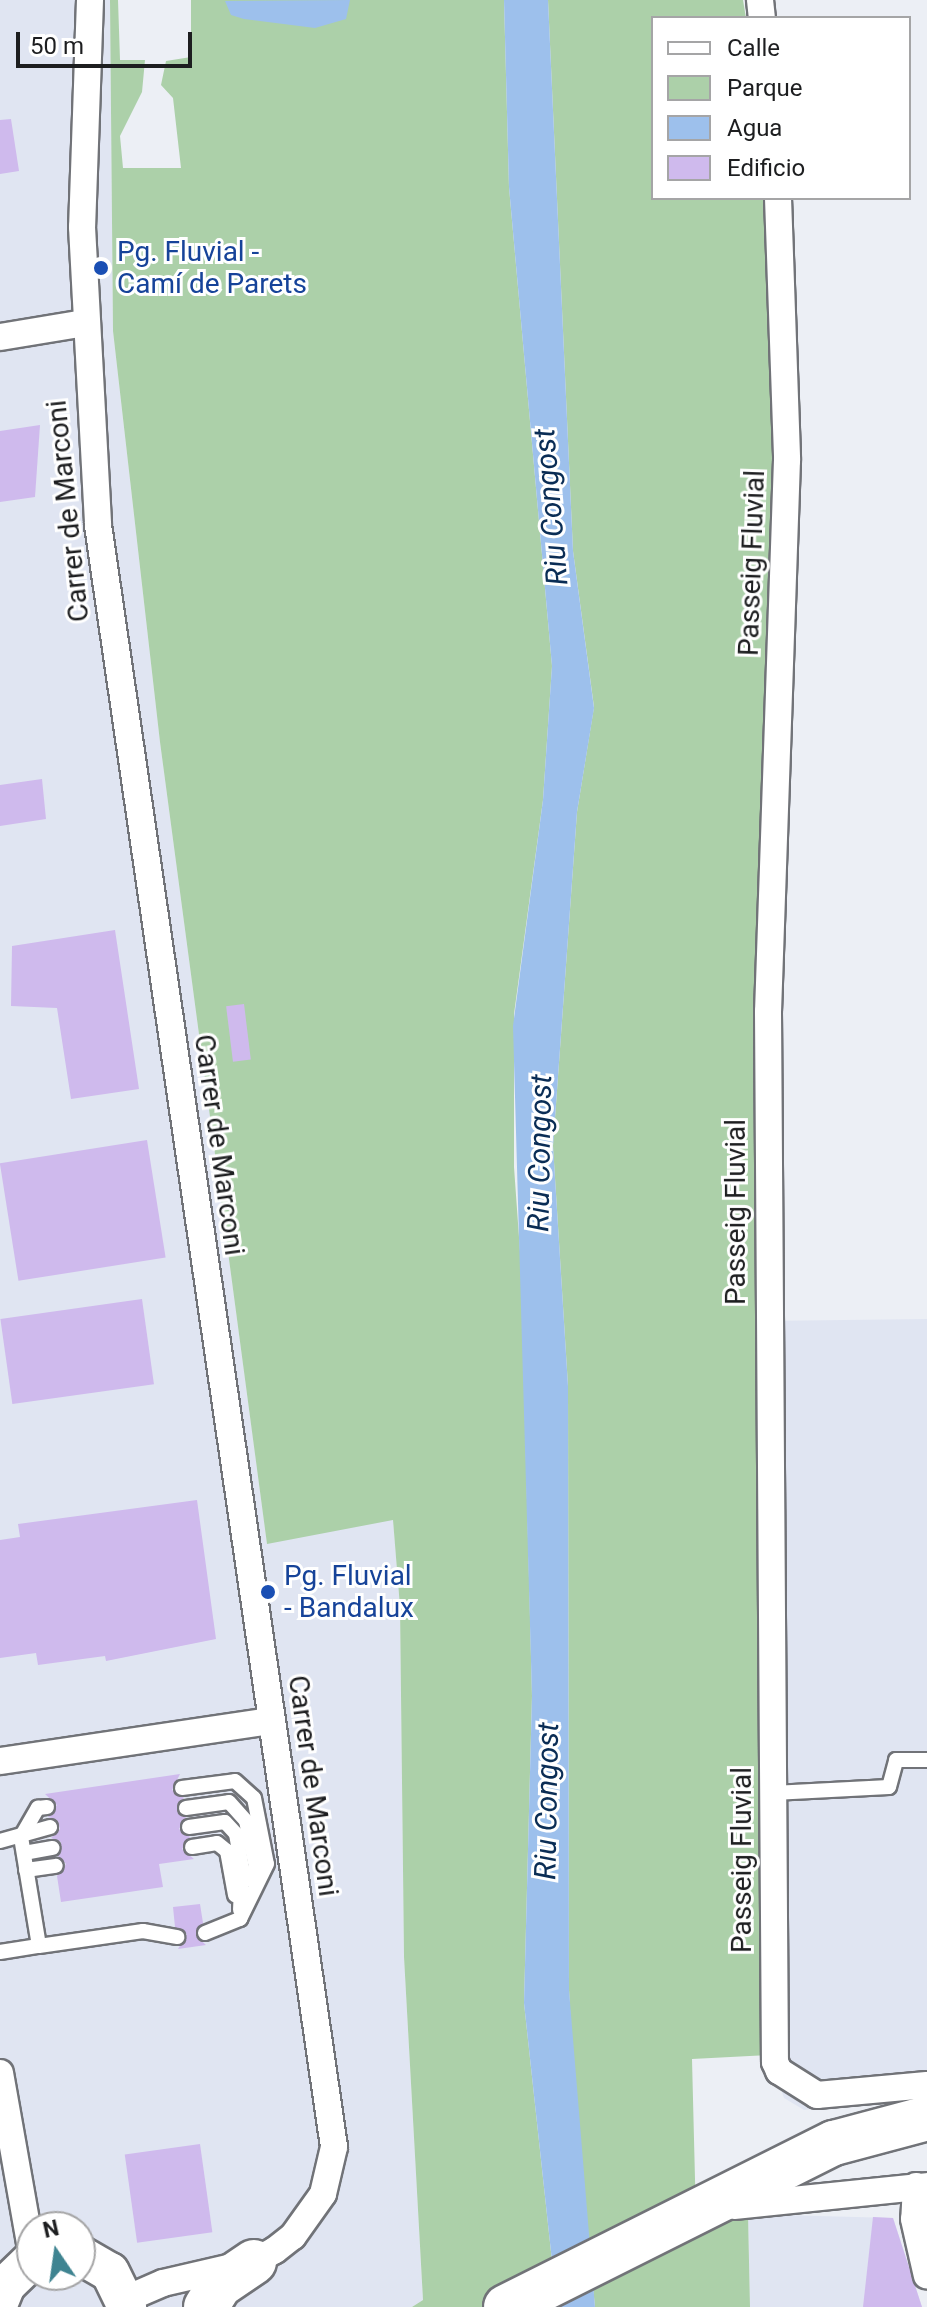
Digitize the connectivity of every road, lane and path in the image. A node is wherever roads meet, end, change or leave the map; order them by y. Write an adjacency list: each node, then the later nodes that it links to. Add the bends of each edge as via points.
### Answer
1 (90, 0): 3 (street, Carrer de Marconi)
2 (778, 200): 9 (street, Passeig Fluvial, via 787,460 768,1012)
3 (85, 323): 4 (street); 5 (street, Carrer de Marconi, via 98,525 112,634)
4 (0, 337)
5 (270, 1721): 7 (street); 33 (street, Carrer de Marconi, via 334,2147 331,2173 310,2216 293,2236)
6 (927, 1760): 9 (lane, via 896,1760 889,1787)
7 (0, 1761)
8 (182, 1788): 21 (lane, via 235,1781 254,1798 267,1864)
9 (773, 1793): 27 (street, Passeig Fluvial, via 779,2071 817,2095)
10 (47, 1807): 14 (lane, via 38,1808)
11 (186, 1808): 21 (lane, via 229,1802 246,1821 256,1867)
12 (50, 1827): 14 (lane)
13 (189, 1827): 21 (lane, via 225,1822 236,1834 242,1868)
14 (21, 1837): 15 (lane); 18 (lane)
15 (0, 1841)
16 (192, 1847): 21 (lane, via 217,1843 227,1851)
17 (53, 1848): 18 (lane)
18 (24, 1853): 20 (lane)
19 (56, 1866): 20 (lane)
20 (26, 1870): 24 (lane)
21 (240, 1919): 22 (lane)
22 (205, 1933)
23 (177, 1937): 24 (lane, via 143,1931)
24 (39, 1946): 25 (lane)
25 (0, 1952)
26 (0, 2073): 31 (street)
27 (927, 2085)
28 (927, 2118): 40 (highway, via 834,2143)
29 (922, 2186): 30 (street); 32 (street)
30 (734, 2206)
31 (24, 2211)
32 (923, 2243): 36 (street)
33 (254, 2262): 38 (street, via 163,2283); 39 (highway, via 220,2285)
34 (96, 2264): 38 (street, via 110,2272)
35 (16, 2275): 37 (street)
36 (927, 2276)
37 (0, 2300)
38 (127, 2303)
39 (206, 2307)
40 (506, 2307)

